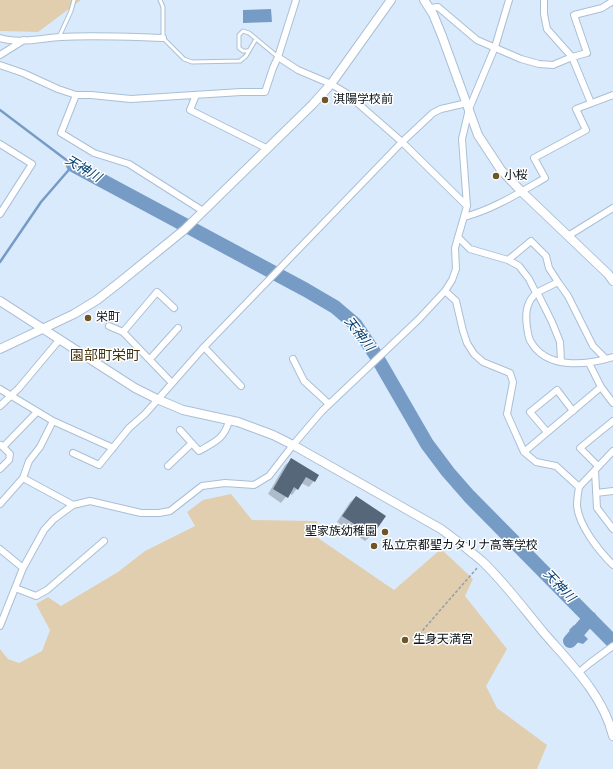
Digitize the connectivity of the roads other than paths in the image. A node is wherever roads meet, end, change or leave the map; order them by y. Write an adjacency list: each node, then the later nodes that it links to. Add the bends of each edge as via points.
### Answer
1 (74, 0): 10 (lane)
2 (160, 0): 12 (lane, via 163,7)
3 (296, 0): 18 (street)
4 (391, 0): 21 (street)
5 (424, 0): 9 (street)
6 (509, 0): 15 (street)
7 (544, 0): 19 (street, via 546,28)
8 (613, 1): 19 (street, via 602,8 574,15 587,53)
9 (429, 8): 15 (street, via 438,7 478,40); 26 (street)
10 (59, 37): 12 (street); 14 (street)
11 (0, 38): 14 (street)
12 (163, 38): 16 (lane, via 184,59 192,62 240,61)
13 (256, 39): 16 (lane); 16 (lane, via 246,31 239,35 239,48); 18 (lane)
14 (24, 40): 17 (street)
15 (495, 47): 19 (street, via 521,59 553,66); 26 (street)
16 (250, 51)
17 (0, 55)
18 (278, 56): 21 (street, via 298,70); 23 (street, via 266,92)
19 (572, 57): 25 (street)
20 (0, 65): 22 (street)
21 (331, 84): 27 (street, via 346,93); 29 (street)
22 (76, 95): 23 (street, via 131,99); 34 (street, via 61,133 94,153 129,164)
23 (196, 95): 29 (street, via 190,110)
24 (613, 95): 25 (street)
25 (591, 104): 30 (street, via 576,109 586,130 534,158 545,178)
26 (468, 106): 27 (street, via 441,109 433,113); 30 (street, via 478,135 501,170); 31 (street, via 462,139)
27 (402, 142): 31 (street); 51 (street)
28 (0, 144): 33 (street, via 32,164)
29 (268, 149): 34 (street)
30 (522, 192): 35 (street); 36 (street)
31 (467, 206): 35 (street)
32 (613, 208): 36 (street)
33 (1, 211)
34 (204, 211): 48 (street, via 97,300)
35 (464, 217): 37 (street)
36 (568, 236): 39 (street)
37 (458, 237): 38 (street, via 470,248); 42 (street, via 455,248 456,268)
38 (508, 260): 41 (street, via 531,241 546,256 549,268); 43 (street, via 524,272)
39 (610, 272): 40 (street)
40 (613, 281)
41 (558, 282): 43 (street); 56 (street, via 568,296 593,346)
42 (445, 291): 66 (street); 80 (street, via 456,302 463,331 474,354 483,362 510,373 513,382 508,414)
43 (537, 292): 57 (street, via 560,342); 57 (street, via 528,303 526,321 530,342 539,352)
44 (0, 301): 48 (street)
45 (174, 308): 49 (street, via 157,292)
46 (109, 326): 49 (street)
47 (178, 328): 54 (street)
48 (44, 329): 50 (street); 52 (street)
49 (123, 332): 54 (street)
50 (60, 339): 63 (street); 64 (street, via 135,388)
51 (204, 347): 59 (street); 60 (street)
52 (0, 349)
53 (613, 357): 56 (street)
54 (150, 359): 59 (street)
55 (293, 359): 66 (street, via 304,381)
56 (606, 359): 58 (street)
57 (561, 361): 58 (street)
58 (589, 363): 61 (street)
59 (172, 383): 64 (street)
60 (241, 386)
61 (601, 387): 65 (street); 68 (street)
62 (0, 389): 63 (street)
63 (11, 396): 67 (street); 69 (street)
64 (157, 399): 71 (street, via 183,410); 78 (street)
65 (613, 403)
66 (329, 404): 76 (street)
67 (0, 406)
68 (573, 411): 74 (street); 74 (street, via 557,390 530,412)
69 (37, 412): 70 (street); 77 (street)
70 (53, 421): 78 (street); 85 (street, via 40,447 29,460)
71 (229, 421): 75 (street, via 218,440 199,451); 76 (street, via 254,428)
72 (613, 421): 84 (street, via 580,448)
73 (180, 430): 75 (street)
74 (547, 432): 80 (street)
75 (192, 443): 82 (street)
76 (293, 445): 90 (street, via 269,476 254,485 225,483 202,486 170,511 160,514 140,513 90,501); 99 (street, via 441,529 454,539 482,562)
77 (1, 446): 83 (street, via 10,454 9,460)
78 (113, 448): 81 (street, via 99,465)
79 (613, 451): 84 (street)
80 (524, 452): 86 (street, via 536,462 556,466)
81 (73, 453)
82 (168, 466)
83 (0, 468)
84 (597, 468): 86 (street); 88 (street)
85 (23, 478): 89 (street); 90 (street)
86 (579, 487): 94 (street, via 577,508 583,524 594,543)
87 (613, 491): 88 (street)
88 (596, 493): 91 (street, via 596,508)
89 (0, 504)
90 (73, 505): 95 (street, via 44,530)
91 (613, 529)
92 (104, 540): 96 (street, via 47,590 36,596)
93 (0, 549): 95 (street)
94 (613, 565)
95 (23, 568): 96 (street)
96 (15, 588): 97 (street)
97 (0, 626)
98 (613, 646): 99 (street)
99 (578, 673): 100 (street, via 600,704)
100 (613, 736)

